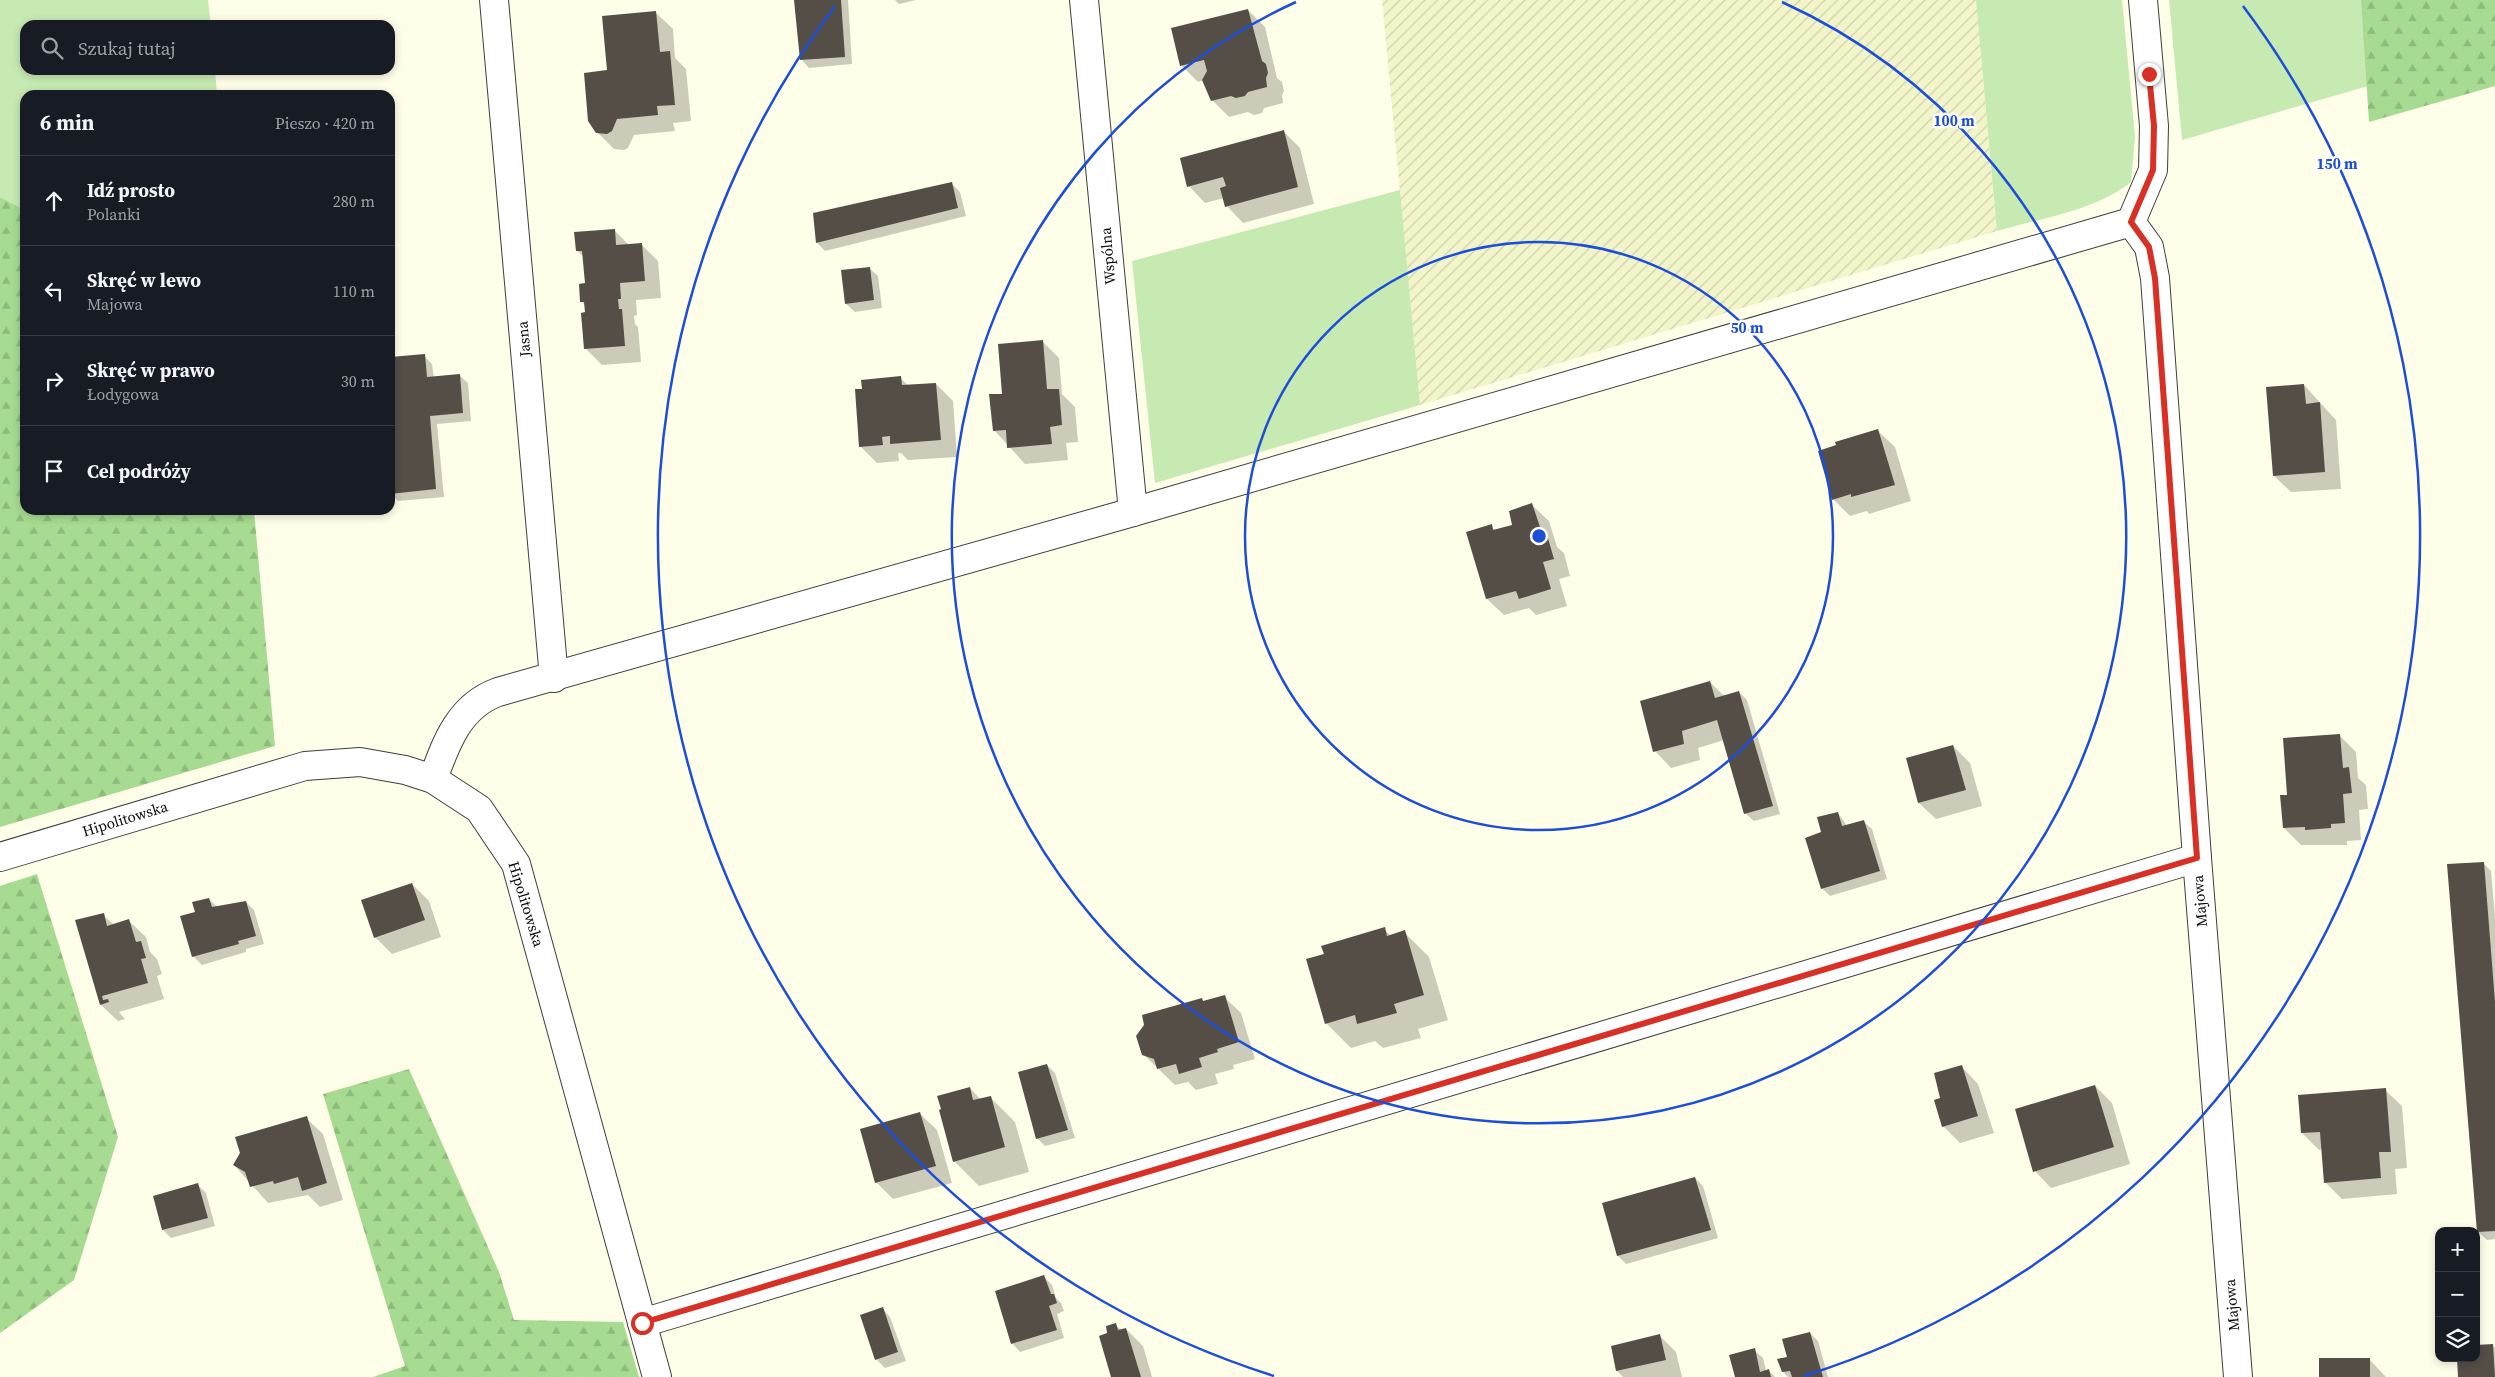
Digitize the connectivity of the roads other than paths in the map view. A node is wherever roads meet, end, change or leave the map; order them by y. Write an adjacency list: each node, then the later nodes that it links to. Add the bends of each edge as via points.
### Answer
1 (494, 0): 6 (street, Jasna)
2 (1084, 0): 5 (street, Wspólna)
3 (2143, 0): 4 (street, via 2154,126 2153,170)
4 (2131, 222): 5 (street); 9 (street, Majowa, via 2149,247 2155,278)
5 (1133, 512): 6 (street)
6 (554, 678): 7 (street, via 482,698 461,718 445,744)
7 (433, 779): 8 (street, Hipolitowska, via 360,762 305,766); 10 (street, Hipolitowska, via 479,809 516,864)
8 (0, 857)
9 (2197, 858): 10 (street); 12 (street, Majowa)
10 (642, 1323): 11 (street, Hipolitowska)
11 (657, 1377)
12 (2238, 1377)

